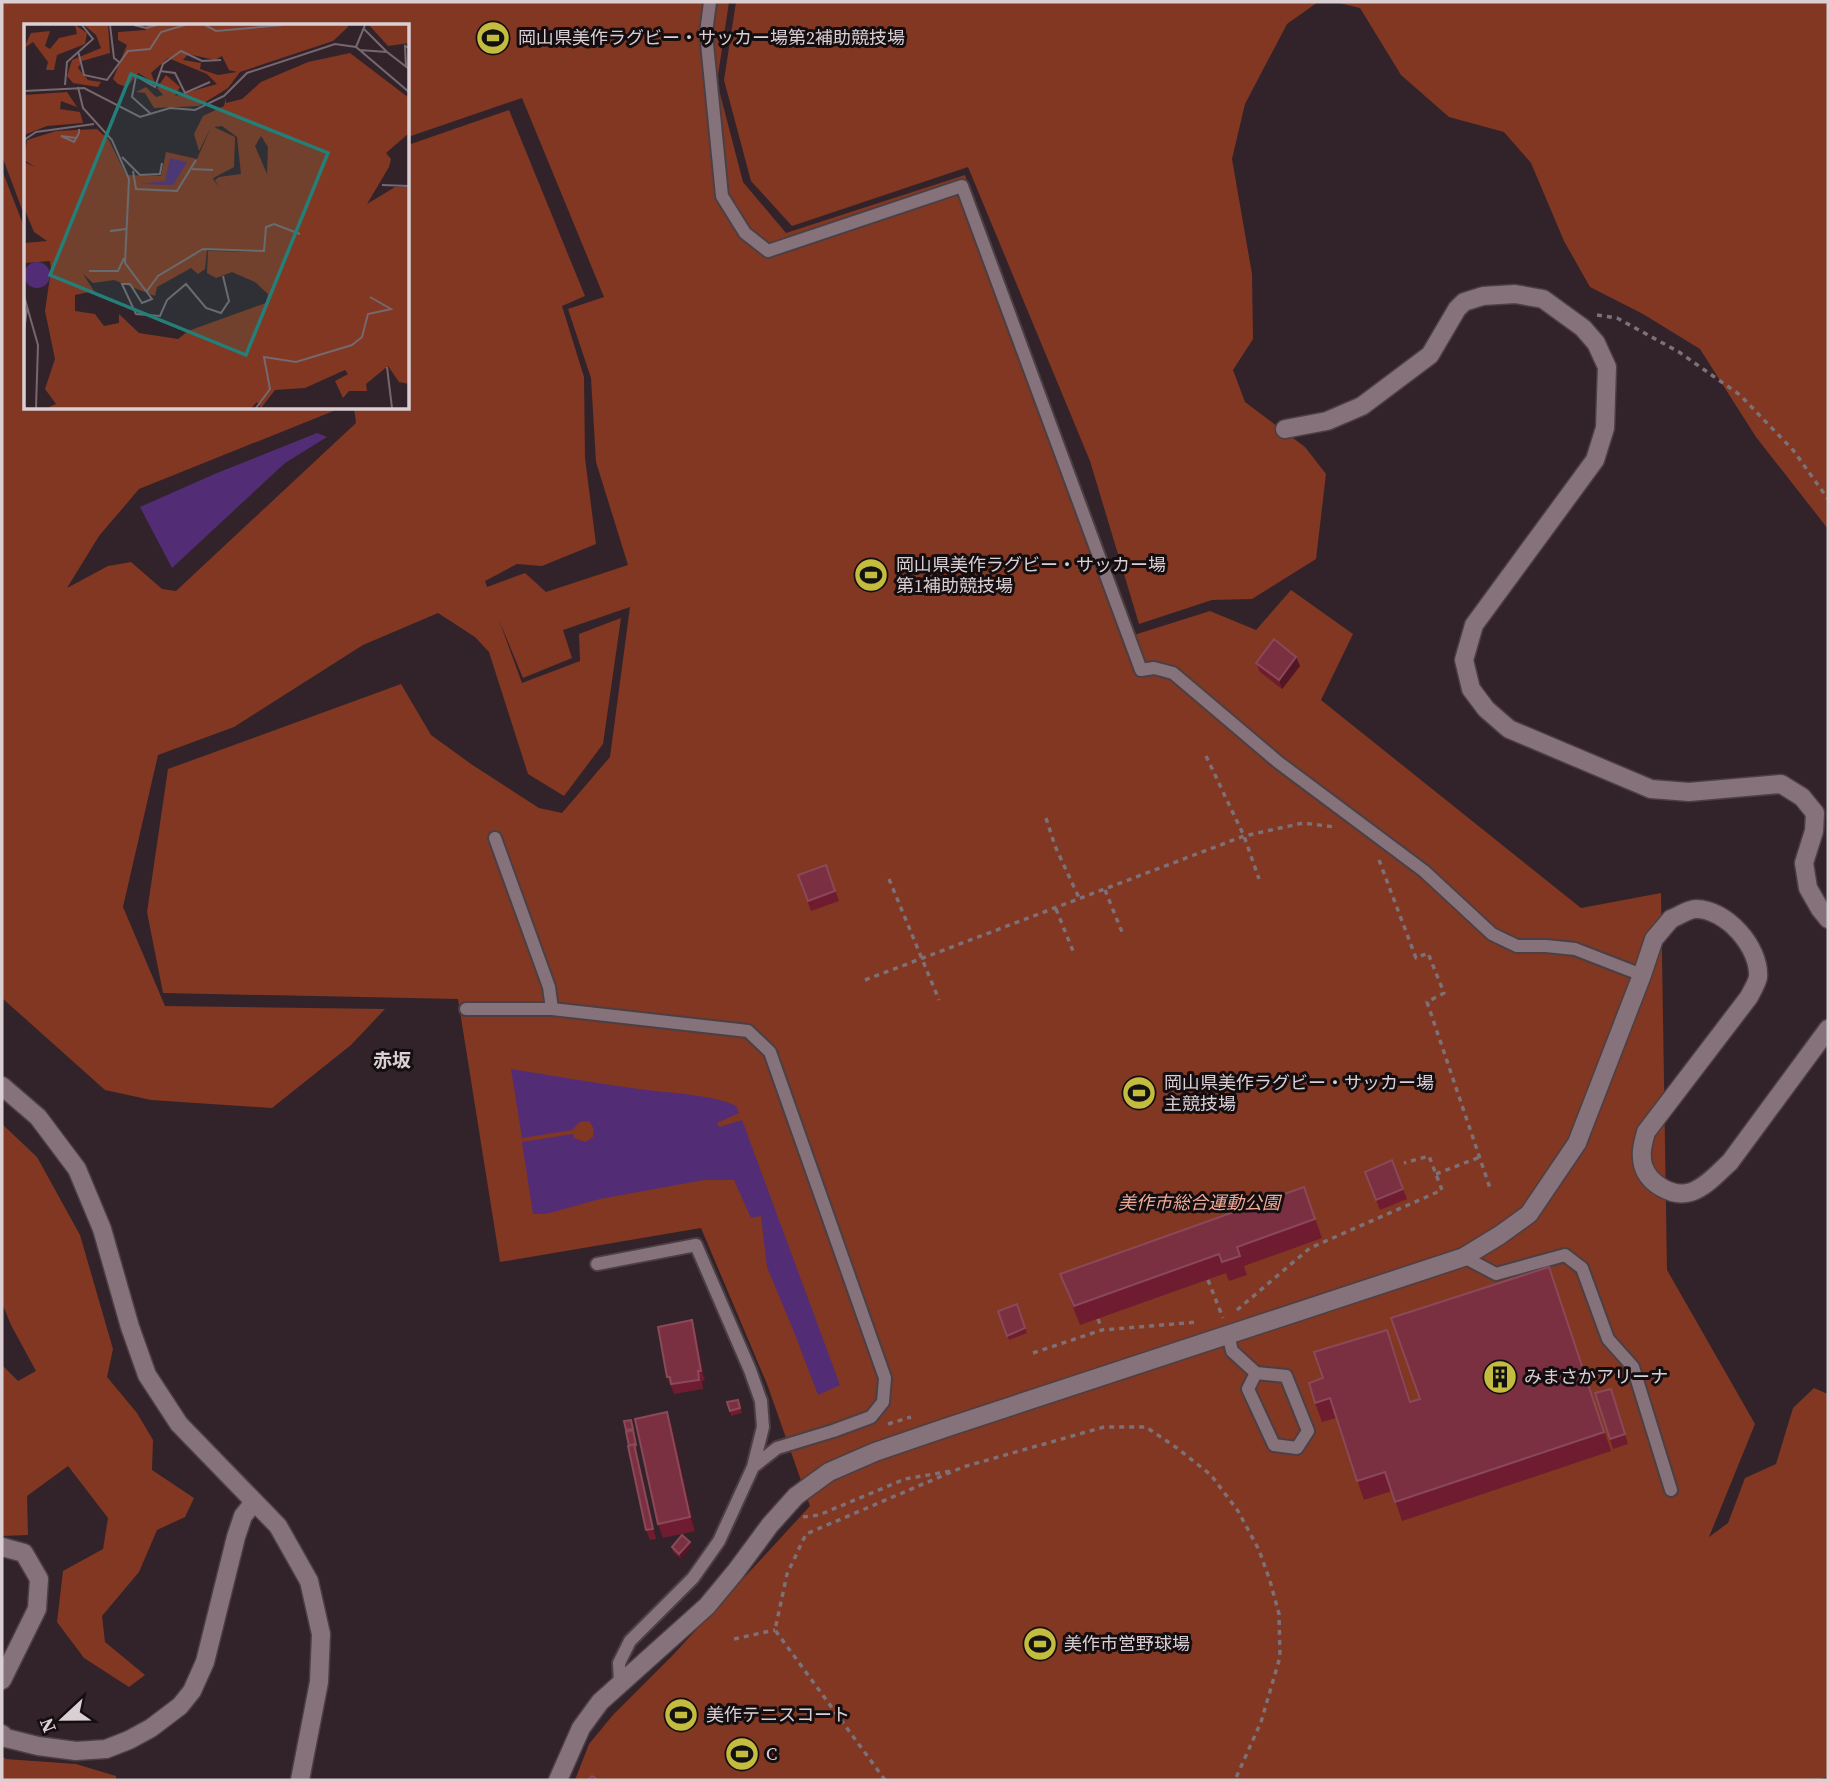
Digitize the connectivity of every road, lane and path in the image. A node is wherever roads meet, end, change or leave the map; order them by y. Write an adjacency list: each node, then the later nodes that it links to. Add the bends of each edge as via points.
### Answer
1 (710, 2): 20 (lane, via 706,33 722,196 745,233 768,251 962,186 1141,670 1173,673 1278,762 1424,871 1492,934 1517,946 1574,949)
2 (1628, 324): 4 (path, via 1679,352 1740,395 1793,450)
3 (1285, 429): 16 (street, via 1327,421 1362,406 1430,355 1464,302 1515,294 1543,299 1583,328 1607,367 1605,428 1595,460 1474,625 1464,660 1471,689 1509,729 1651,789 1689,792 1782,784 1815,813 1804,863 1808,888)
4 (1828, 499)
5 (1206, 756): 8 (path)
6 (1046, 818): 14 (path)
7 (1341, 827): 8 (path, via 1303,823)
8 (1244, 836): 11 (path); 13 (path)
9 (495, 838): 24 (lane, via 549,988)
10 (1378, 856): 27 (path, via 1416,958 1428,953 1444,993 1427,1002)
11 (1259, 878)
12 (889, 879): 19 (path)
13 (1105, 890): 14 (path); 17 (path)
14 (1080, 900): 15 (path)
15 (1056, 909): 18 (path); 19 (path)
16 (1828, 919)
17 (1122, 932)
18 (1073, 951)
19 (922, 958): 21 (path); 22 (path)
20 (1642, 975): 25 (street, via 1654,939 1671,919 1694,909 1716,912 1747,939 1756,958 1758,978 1749,997 1646,1132 1643,1167 1653,1182 1671,1193 1690,1192 1730,1162); 31 (street, via 1577,1143 1529,1214)
21 (865, 980)
22 (939, 1000)
23 (466, 1009): 24 (lane)
24 (552, 1009): 39 (lane, via 748,1031 770,1052 884,1378 883,1402 871,1417 777,1448)
25 (1828, 1029)
26 (2, 1086): 42 (street, via 38,1117 77,1169 103,1229 147,1374 179,1424)
27 (1480, 1157): 29 (path); 30 (path)
28 (1404, 1163): 29 (path, via 1429,1156)
29 (1436, 1174): 35 (path, via 1442,1190 1308,1246)
30 (1491, 1191)
31 (1464, 1257): 35 (street); 41 (lane, via 1496,1274 1565,1255 1582,1268 1608,1339 1633,1367)
32 (597, 1264): 39 (lane, via 696,1245 761,1401 763,1427)
33 (1208, 1280): 35 (path)
34 (1098, 1319): 36 (path)
35 (1226, 1327): 36 (path); 38 (lane, via 1232,1351); 48 (street, via 829,1472 796,1496 707,1606)
36 (1102, 1330): 37 (path)
37 (1033, 1353)
38 (1256, 1373): 38 (lane, via 1286,1376 1308,1431 1297,1448 1274,1445 1248,1389)
39 (753, 1467): 48 (lane, via 719,1541 693,1578 630,1641 619,1663)
40 (957, 1470): 43 (path, via 905,1479 819,1515 803,1517); 45 (path, via 806,1534 787,1574); 53 (path, via 1104,1427 1146,1427 1211,1475 1259,1550 1279,1614 1280,1657 1261,1722)
41 (1671, 1490)
42 (254, 1502): 49 (street, via 236,1537 205,1662 180,1706 151,1728 106,1749 38,1746); 50 (street, via 278,1526 309,1581 321,1633 319,1682)
43 (811, 1510)
44 (2, 1547): 47 (street, via 24,1553 39,1579 37,1609)
45 (775, 1630): 46 (path); 52 (path)
46 (734, 1639)
47 (2, 1680)
48 (620, 1683): 51 (street, via 581,1728)
49 (2, 1734)
50 (300, 1780)
51 (558, 1780)
52 (885, 1780)
53 (1235, 1780)

